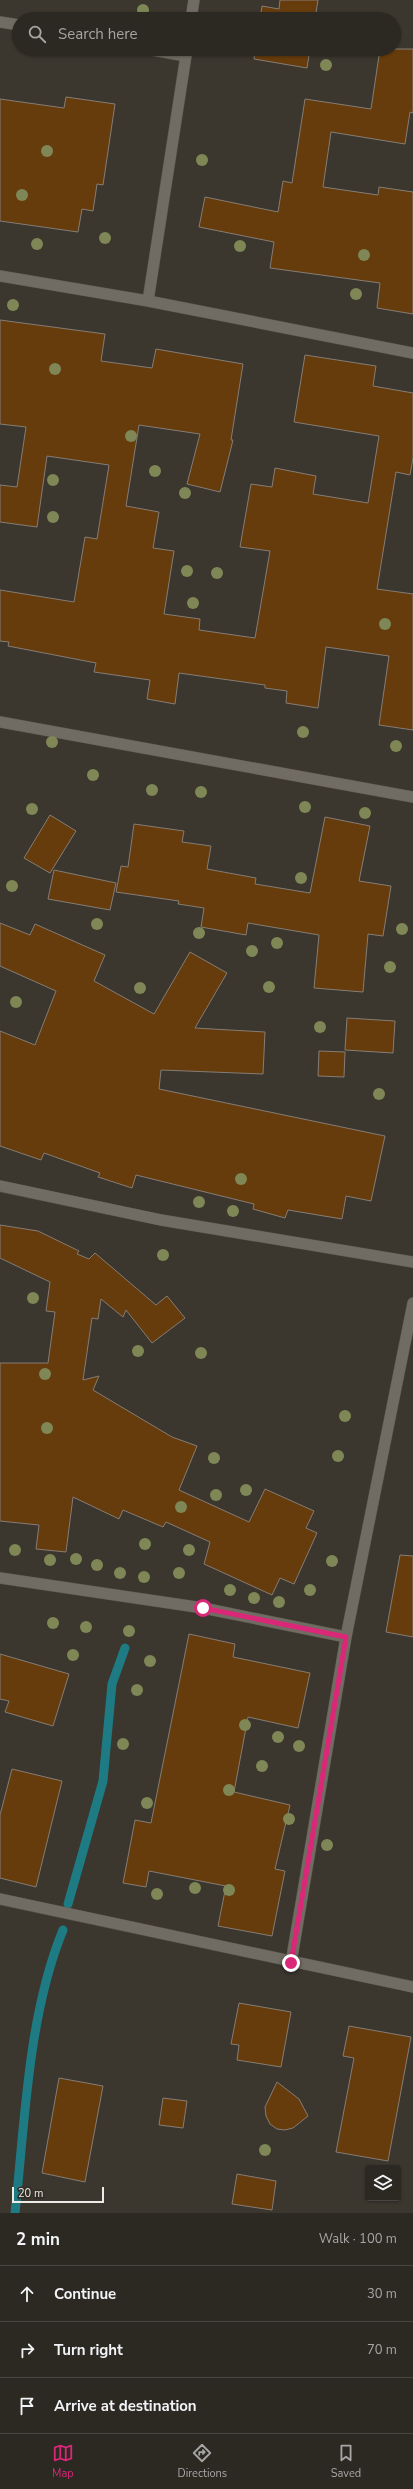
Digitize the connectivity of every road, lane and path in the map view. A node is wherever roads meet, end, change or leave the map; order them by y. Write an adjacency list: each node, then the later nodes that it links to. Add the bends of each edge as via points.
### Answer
1 (194, 0): 2 (street)
2 (192, 12)
3 (0, 22): 4 (street)
4 (12, 24)
5 (186, 56): 7 (street)
6 (0, 276): 7 (street)
7 (148, 301): 8 (street)
8 (413, 353)
9 (0, 722): 10 (street)
10 (413, 797)
11 (0, 1186): 12 (street, via 161,1220)
12 (413, 1262)
13 (413, 1303): 15 (street)
14 (0, 1578): 15 (street, via 203,1608)
15 (346, 1637): 17 (street)
16 (0, 1900): 17 (street)
17 (291, 1963): 18 (street)
18 (413, 1988)

